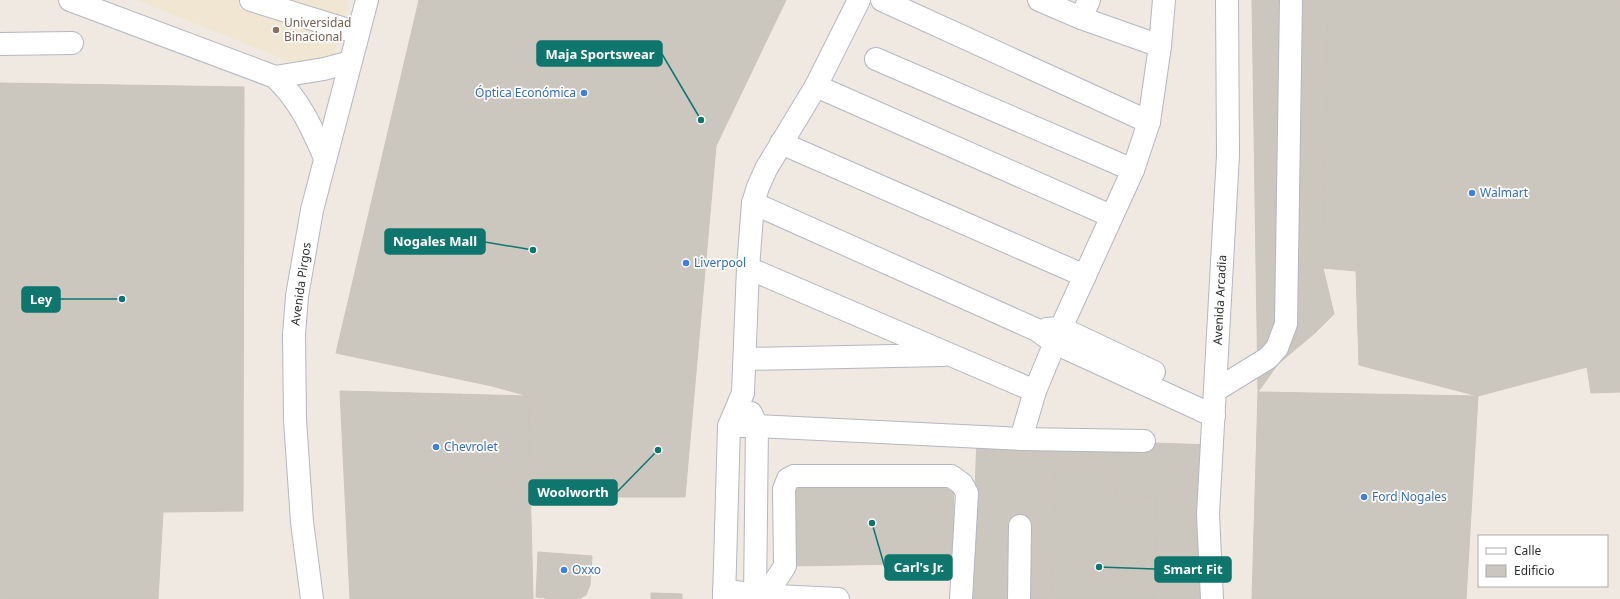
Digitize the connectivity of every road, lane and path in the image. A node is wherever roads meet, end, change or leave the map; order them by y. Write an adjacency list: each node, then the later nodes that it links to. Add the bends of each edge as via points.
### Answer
1 (70, 0): 17 (street)
2 (251, 0): 11 (street)
3 (367, 0): 11 (street, Avenida Pirgos)
4 (859, 0): 18 (street)
5 (882, 0): 19 (street)
6 (1039, 0): 10 (street)
7 (1164, 0): 14 (street)
8 (1227, 0): 32 (street, Avenida Arcadia, via 1228,155)
9 (1291, 0): 32 (street, via 1286,324 1278,348)
10 (1085, 9): 14 (street)
11 (358, 33): 16 (street, Avenida Pirgos)
12 (72, 43): 13 (street)
13 (0, 44)
14 (1160, 46): 19 (street)
15 (876, 59): 22 (street)
16 (350, 62): 17 (street); 21 (street, Avenida Pirgos)
17 (274, 77): 21 (street, via 295,98)
18 (816, 86): 20 (street); 24 (street)
19 (1149, 122): 22 (street)
20 (781, 143): 23 (street, via 766,169); 26 (street)
21 (325, 158): 41 (street, Avenida Pirgos, via 312,210 297,296 294,335 295,428 302,522)
22 (1133, 170): 24 (street)
23 (754, 203): 25 (street); 27 (street, via 1037,330)
24 (1111, 216): 26 (street)
25 (748, 268): 28 (street); 29 (street)
26 (1085, 276): 27 (street)
27 (1058, 336): 30 (street); 32 (street)
28 (950, 355): 29 (street); 30 (street)
29 (745, 359): 31 (street)
30 (1035, 391): 35 (street)
31 (744, 393): 33 (street); 34 (street)
32 (1215, 402): 45 (street, Avenida Arcadia, via 1208,514)
33 (729, 426): 34 (street); 38 (street)
34 (757, 426): 35 (street); 39 (street)
35 (1021, 439): 36 (street)
36 (1144, 441)
37 (1020, 526): 44 (street)
38 (724, 595): 39 (street)
39 (759, 596): 40 (street); 43 (street, via 785,566 784,489 788,479 794,476 952,476 967,492)
40 (808, 598): 42 (street)
41 (312, 599)
42 (838, 599)
43 (961, 599)
44 (1019, 599)
45 (1212, 599)

